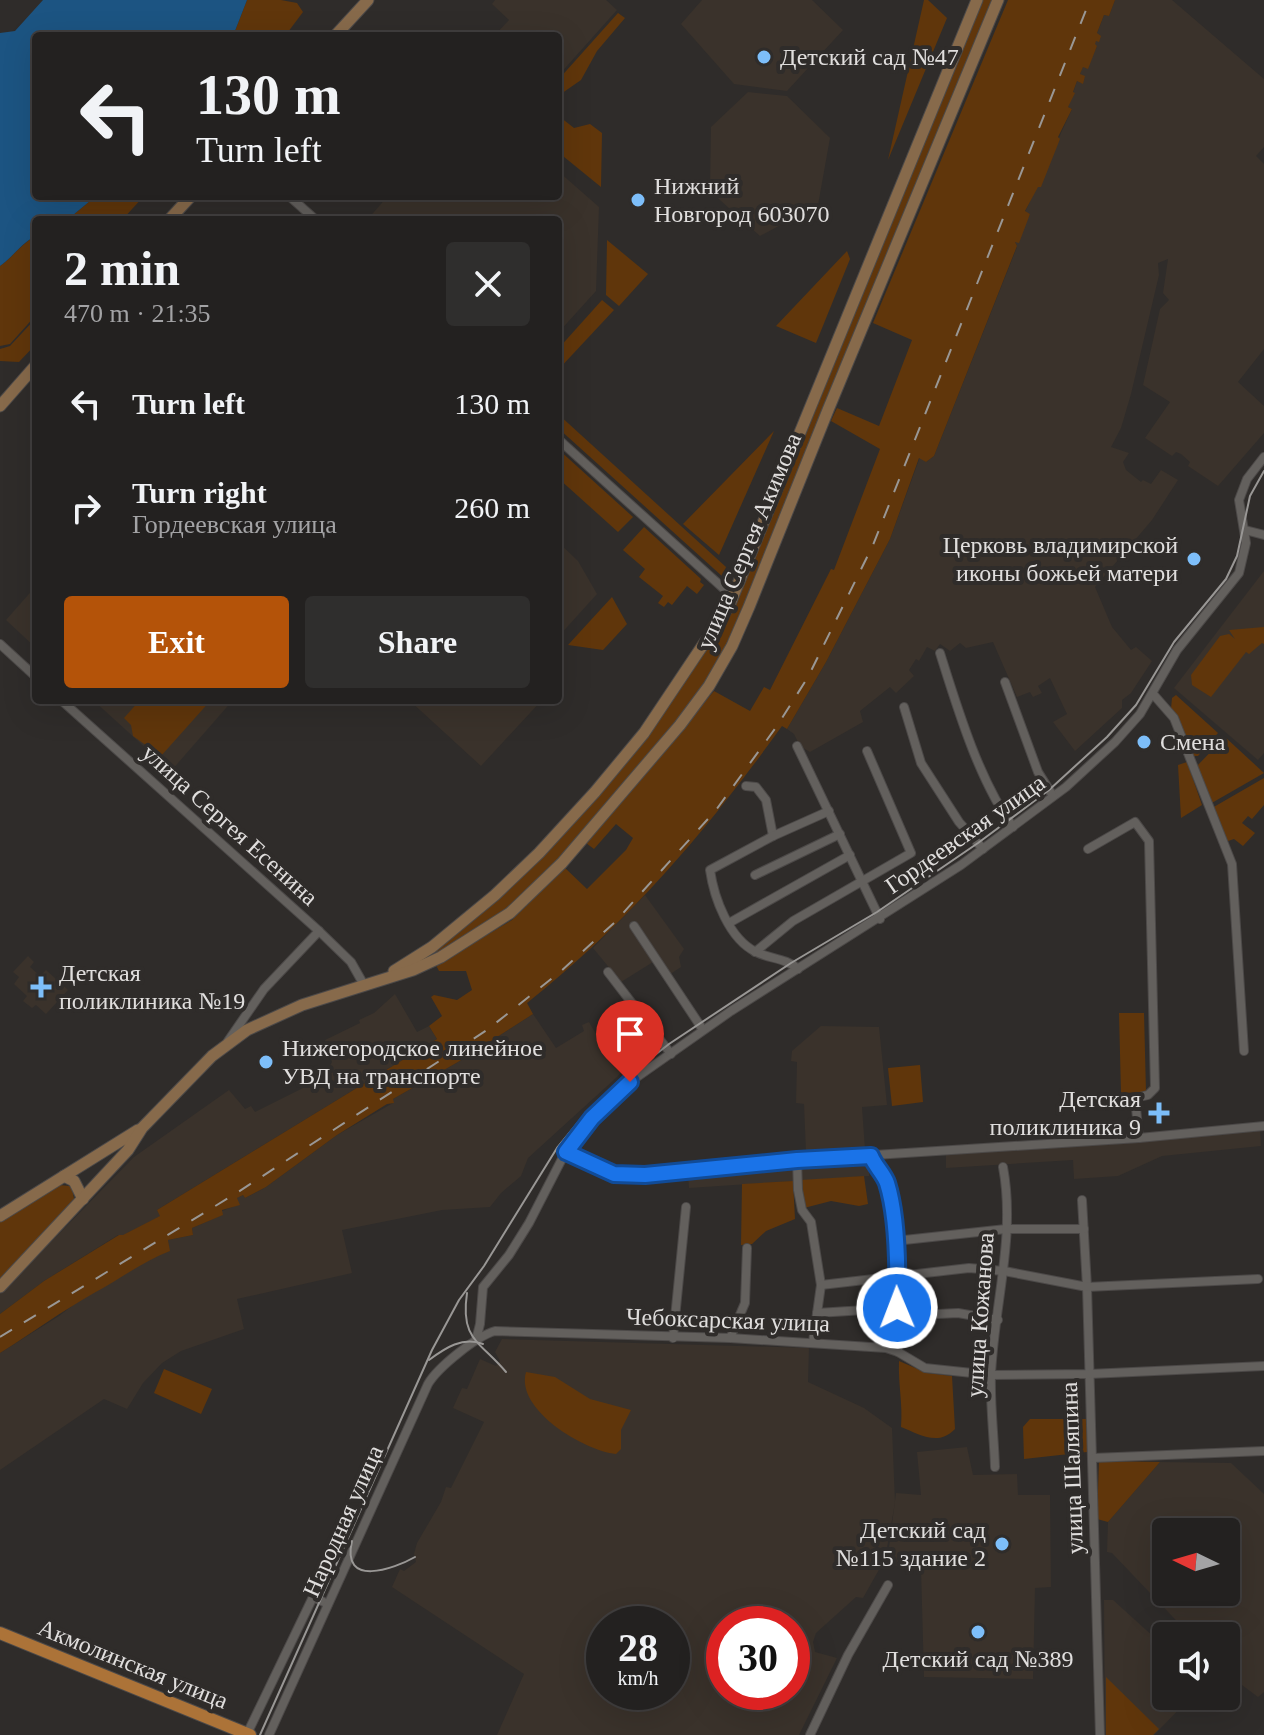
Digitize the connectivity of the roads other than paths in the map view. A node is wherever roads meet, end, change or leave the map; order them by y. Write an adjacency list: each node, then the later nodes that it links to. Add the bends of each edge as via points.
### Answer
1 (368, 0): 4 (main road)
2 (977, 0): 15 (main road, улица Сергея Акимова)
3 (998, 0): 42 (main road, улица Сергея Акимова, via 719,671 680,725 525,901)
4 (339, 32)
5 (187, 200): 7 (main road)
6 (294, 200): 8 (street)
7 (173, 216)
8 (312, 216)
9 (32, 370): 10 (main road)
10 (0, 406)
11 (562, 443): 15 (street)
12 (1264, 457): 13 (street, Гордеевская улица, via 1239,500)
13 (1245, 530): 14 (street); 20 (street, Гордеевская улица, via 1239,573 1177,650)
14 (1264, 535)
15 (733, 597): 40 (main road, улица Сергея Акимова, via 644,733 595,792 502,889)
16 (0, 644): 18 (street)
17 (940, 653): 28 (street, via 980,766)
18 (32, 673)
19 (1005, 682): 26 (street, via 1038,772)
20 (1153, 694): 26 (street, Гордеевская улица, via 1115,742); 49 (street, via 1174,718 1232,864)
21 (65, 704): 39 (street, улица Сергея Есенина)
22 (904, 707): 31 (street, via 921,763)
23 (797, 746): 27 (street)
24 (867, 751): 35 (street, via 911,853)
25 (746, 786): 30 (street, via 756,787 766,800)
26 (1053, 796): 28 (street, Гордеевская улица)
27 (829, 811): 29 (street); 30 (street)
28 (1013, 827): 31 (street, Гордеевская улица)
29 (840, 834): 33 (street); 34 (street)
30 (773, 836): 37 (street, via 710,870 712,888)
31 (983, 849): 36 (street, Гордеевская улица)
32 (1088, 849): 53 (street, via 1135,822 1149,841 1155,1088 1135,1098)
33 (850, 855): 35 (street); 37 (street)
34 (755, 875)
35 (863, 882): 36 (street); 41 (street, via 793,921)
36 (880, 919): 43 (street, Гордеевская улица)
37 (729, 923): 41 (street)
38 (634, 926): 47 (street)
39 (319, 931): 46 (street, улица Сергея Есенина, via 351,962); 48 (street, via 264,989)
40 (432, 947): 42 (main road); 45 (main road, улица Сергея Акимова)
41 (755, 952): 43 (street)
42 (438, 958): 45 (main road, улица Сергея Акимова)
43 (798, 969): 47 (street, Гордеевская улица)
44 (608, 972): 50 (street)
45 (383, 978): 46 (main road, улица Сергея Акимова)
46 (364, 985): 48 (main road, улица Сергея Акимова, via 268,1019)
47 (703, 1030): 50 (street, Гордеевская улица)
48 (228, 1043): 52 (main road, улица Сергея Акимова)
49 (1244, 1051)
50 (671, 1054): 54 (street, Гордеевская улица, via 630,1082 592,1118)
51 (1264, 1126): 53 (street)
52 (142, 1128): 58 (main road, улица Сергея Акимова); 59 (main road, улица Сергея Акимова)
53 (1139, 1138): 55 (street)
54 (565, 1154): 56 (street, via 614,1174 645,1175); 78 (street, Гордеевская улица, via 516,1244 483,1287)
55 (871, 1156): 56 (street); 65 (street, via 886,1178)
56 (797, 1160): 70 (street, via 798,1190 811,1222)
57 (1003, 1167): 63 (street, улица Кожанова)
58 (64, 1176): 59 (main road, via 74,1181); 62 (main road, улица Сергея Акимова)
59 (83, 1199): 71 (main road, улица Сергея Акимова)
60 (1082, 1200): 64 (street, улица Шаляпина)
61 (686, 1207): 76 (street)
62 (0, 1216)
63 (1006, 1229): 64 (street); 65 (street); 67 (street, улица Кожанова)
64 (1084, 1229): 72 (street, улица Шаляпина)
65 (895, 1241): 68 (street)
66 (747, 1248): 77 (street, via 745,1303)
67 (1004, 1271): 68 (street, via 969,1268); 72 (street); 75 (street, улица Кожанова)
68 (898, 1278): 70 (street); 73 (street)
69 (1258, 1279): 72 (street)
70 (821, 1285): 74 (street)
71 (0, 1287)
72 (1087, 1287): 82 (street, улица Шаляпина)
73 (897, 1312): 74 (street); 75 (street); 80 (street)
74 (817, 1313): 79 (street)
75 (998, 1320): 83 (street, улица Кожанова)
76 (673, 1338): 77 (street, Чебоксарская улица); 78 (street, Чебоксарская улица, via 495,1331)
77 (730, 1338): 79 (street, Чебоксарская улица)
78 (475, 1341): 88 (street, Народная улица, via 440,1366 428,1384)
79 (813, 1342): 80 (street, Чебоксарская улица)
80 (898, 1352): 83 (street, Чебоксарская улица, via 925,1368)
81 (1264, 1366): 82 (street, Чебоксарская улица)
82 (1089, 1374): 83 (street, Чебоксарская улица); 85 (street, улица Шаляпина)
83 (991, 1375): 86 (street, улица Кожанова)
84 (1264, 1451): 85 (street)
85 (1093, 1458): 93 (street, улица Шаляпина)
86 (995, 1467)
87 (888, 1585): 92 (street)
88 (328, 1604): 90 (street, via 313,1597); 91 (street, Народная улица)
89 (0, 1633): 90 (main road, Акмолинская улица)
90 (248, 1734)
91 (269, 1735)
92 (810, 1735)
93 (1100, 1735)

